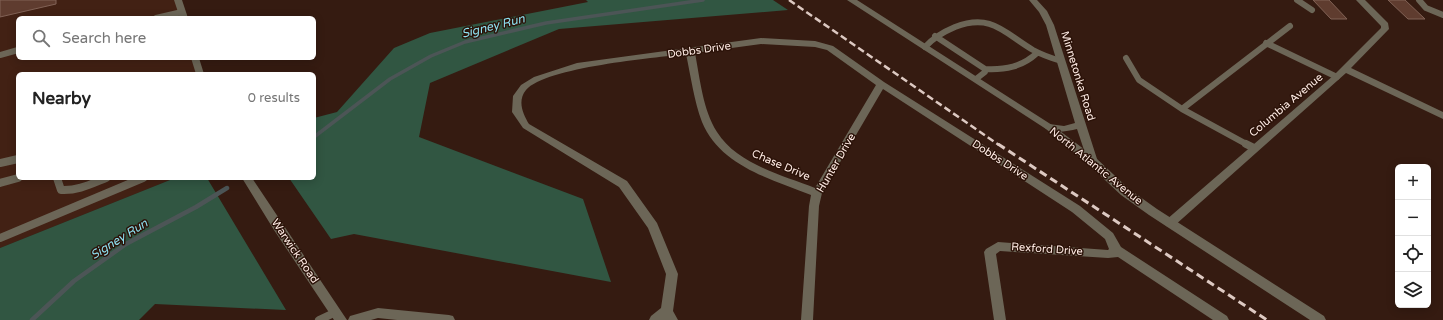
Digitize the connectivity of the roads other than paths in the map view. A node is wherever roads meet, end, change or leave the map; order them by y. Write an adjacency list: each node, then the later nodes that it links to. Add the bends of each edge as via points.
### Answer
1 (178, 0): 8 (street)
2 (851, 0): 13 (street, North Atlantic Avenue)
3 (1033, 0): 20 (street, Minnetonka Road, via 1043,11 1050,25)
4 (1297, 0): 7 (lane)
5 (1360, 0): 22 (street, Columbia Avenue, via 1385,25)
6 (1419, 0): 9 (lane, via 1422,6)
7 (1312, 10)
8 (183, 15)
9 (1443, 15)
10 (1290, 26): 12 (lane)
11 (935, 36): 13 (lane); 16 (lane, via 967,23 988,23); 21 (lane)
12 (1266, 43): 24 (lane); 27 (lane)
13 (925, 47): 25 (street, North Atlantic Avenue)
14 (16, 51): 17 (lane)
15 (690, 51): 26 (street, Dobbs Drive, via 761,41 815,44 830,48); 41 (street, Chase Drive, via 698,92 717,141 742,161); 45 (street, Dobbs Drive, via 577,66 537,79 524,87 518,96 517,112 526,126 623,184 653,226 672,274)
16 (1037, 53): 20 (lane); 21 (lane, via 1022,65 996,70)
17 (0, 55)
18 (1126, 58): 27 (lane, via 1139,80)
19 (196, 60): 23 (street)
20 (1061, 61): 29 (street, Minnetonka Road)
21 (985, 69): 25 (lane)
22 (1346, 69): 24 (street, Columbia Avenue); 28 (street)
23 (199, 72)
24 (1337, 77): 31 (street, Columbia Avenue)
25 (976, 80): 30 (street, North Atlantic Avenue)
26 (881, 84): 41 (street, Hunter Drive); 44 (street, Dobbs Drive, via 1076,209 1110,236)
27 (1182, 109): 31 (lane)
28 (1443, 116)
29 (1080, 125): 30 (street, via 1064,129); 33 (street, Minnetonka Road)
30 (1049, 127): 33 (street, North Atlantic Avenue)
31 (1254, 148): 42 (street, Columbia Avenue)
32 (16, 159): 34 (lane)
33 (1093, 162): 42 (street, North Atlantic Avenue, via 1125,192)
34 (0, 163)
35 (16, 179): 40 (lane)
36 (58, 180): 37 (lane, via 62,190 69,191)
37 (101, 180)
38 (138, 180): 43 (lane)
39 (248, 180): 46 (street, Warwick Road)
40 (0, 183)
41 (817, 193): 51 (street, Hunter Drive)
42 (1170, 223): 54 (street, North Atlantic Avenue)
43 (0, 238)
44 (1114, 246): 52 (street, Rexford Drive, via 1115,253 1108,254 998,246 990,252); 53 (street, Dobbs Drive)
45 (670, 315): 50 (street, Dobbs Drive)
46 (339, 316): 47 (lane)
47 (319, 320)
48 (354, 320): 49 (street, via 378,313)
49 (449, 320)
50 (655, 320)
51 (807, 320)
52 (1000, 320)
53 (1223, 320)
54 (1320, 320)

